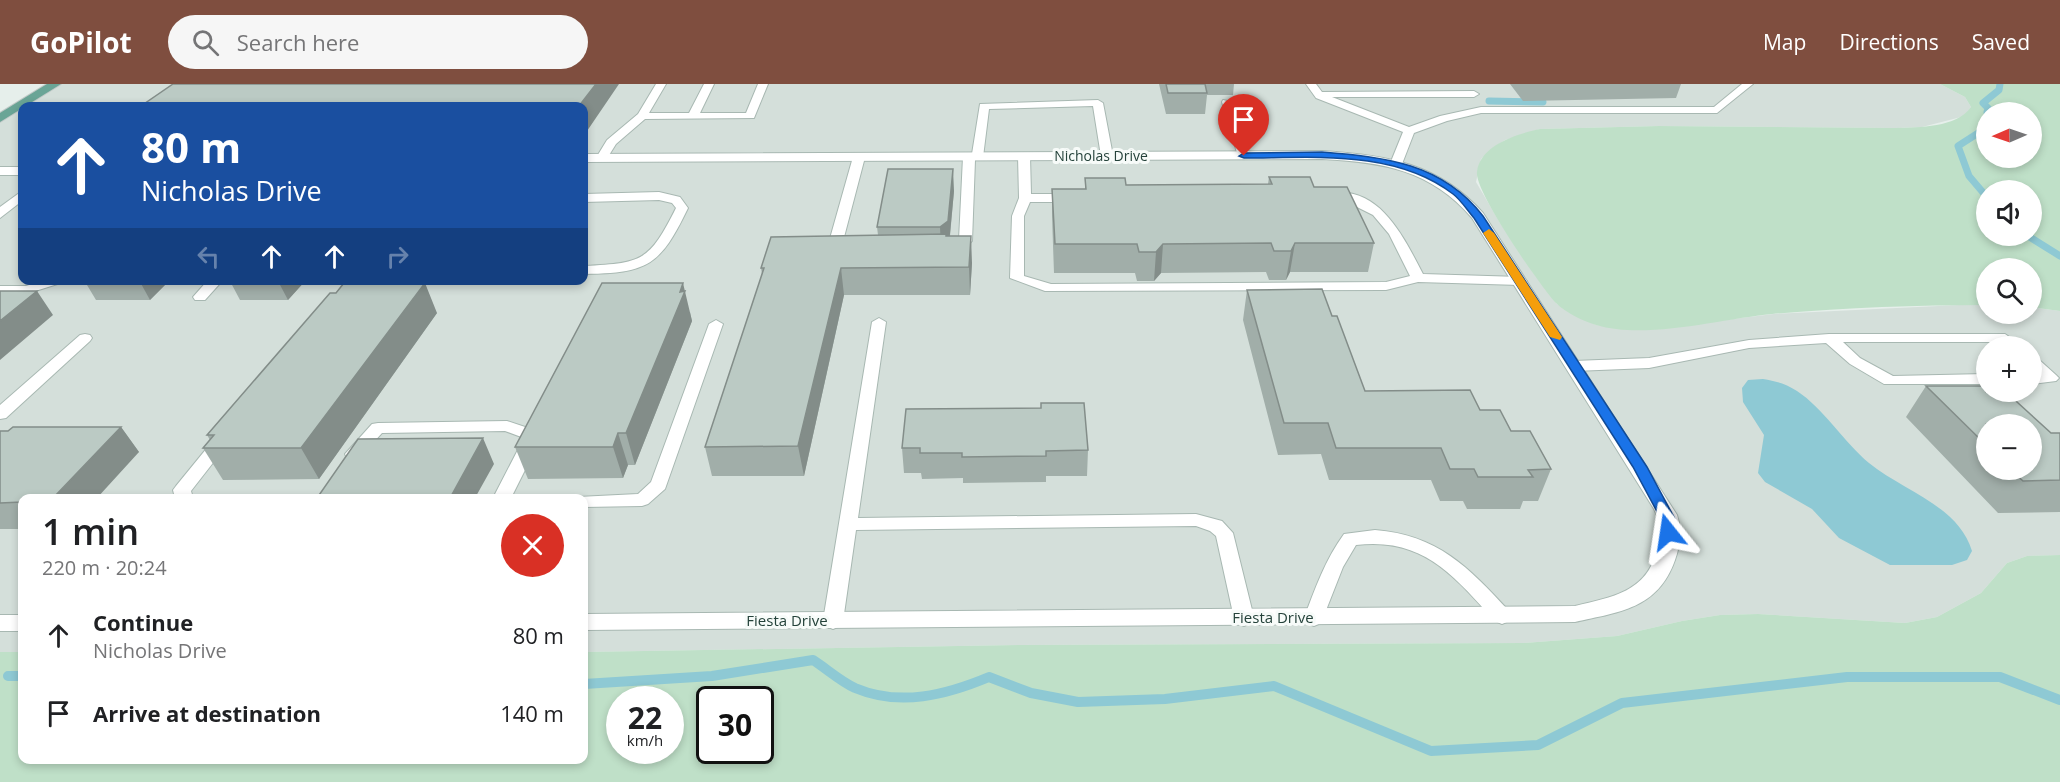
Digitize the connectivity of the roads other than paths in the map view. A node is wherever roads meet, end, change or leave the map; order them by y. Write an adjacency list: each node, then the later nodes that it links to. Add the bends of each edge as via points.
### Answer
1 (55, 84): 9 (main road)
2 (661, 84): 13 (lane)
3 (709, 84): 15 (lane)
4 (763, 84): 15 (lane, via 750,116)
5 (1311, 84): 8 (lane)
6 (1748, 84): 12 (lane, via 1717,110)
7 (1471, 89): 8 (lane); 12 (lane)
8 (1318, 94): 16 (lane)
9 (25, 102)
10 (1227, 102): 20 (lane)
11 (18, 106): 14 (main road)
12 (1481, 110): 16 (lane)
13 (642, 116): 15 (lane); 23 (lane, via 612,142)
14 (0, 117)
15 (692, 117)
16 (1409, 131): 24 (lane)
17 (973, 156): 18 (street, Nicholas Drive); 19 (lane, via 984,106 1098,104); 21 (street, Nicholas Drive); 34 (lane, via 965,241 945,256)
18 (1024, 156): 19 (street, Nicholas Drive); 29 (lane)
19 (1107, 156): 20 (street, Nicholas Drive)
20 (1244, 156): 24 (street, Nicholas Drive, via 1350,156)
21 (859, 157): 23 (street, Nicholas Drive); 33 (lane, via 836,242 849,256)
22 (588, 158): 23 (street, Nicholas Drive)
23 (602, 158)
24 (1396, 164): 37 (street, Nicholas Drive, via 1441,181 1469,204)
25 (0, 171): 26 (street)
26 (18, 171)
27 (1323, 197): 36 (lane, via 1362,201 1386,219)
28 (588, 198): 35 (lane, via 659,196 676,200 682,208 664,246 651,258 626,269)
29 (1025, 198): 30 (lane); 36 (lane, via 1018,216 1017,278 1050,288 1386,286)
30 (1084, 198)
31 (18, 202): 32 (lane)
32 (0, 214)
33 (860, 256)
34 (935, 256)
35 (588, 270)
36 (1418, 278): 37 (lane)
37 (1520, 281): 42 (street, Nicholas Drive)
38 (44, 285): 40 (lane)
39 (211, 285): 41 (lane)
40 (0, 290)
41 (200, 297)
42 (1544, 319): 48 (street, Fiesta Drive)
43 (879, 322): 58 (lane)
44 (716, 324): 57 (lane, via 659,484 642,500)
45 (85, 338): 52 (lane)
46 (1829, 338): 47 (lane); 48 (lane, via 1749,344 1649,363); 51 (lane, via 1855,361 1890,381)
47 (1976, 338)
48 (1574, 366): 59 (street, Fiesta Drive, via 1655,493 1668,519 1669,546 1645,591 1613,605 1575,614)
49 (2042, 370): 50 (lane, via 2051,378)
50 (2042, 378)
51 (1976, 379)
52 (0, 414)
53 (234, 427): 55 (lane, via 182,490)
54 (341, 470): 56 (lane, via 378,429 507,426 534,436)
55 (183, 494)
56 (504, 494)
57 (588, 501)
58 (848, 524): 60 (lane, via 1196,520 1224,533); 62 (lane)
59 (1502, 616): 61 (street, Fiesta Drive); 61 (lane, via 1458,568 1439,555 1406,539 1381,536 1350,539 1328,578)
60 (1244, 618): 61 (street, Fiesta Drive); 62 (street, Fiesta Drive)
61 (1314, 618)
62 (833, 621): 63 (street, Fiesta Drive)
63 (588, 622)
64 (0, 623): 65 (street)
65 (18, 623)

